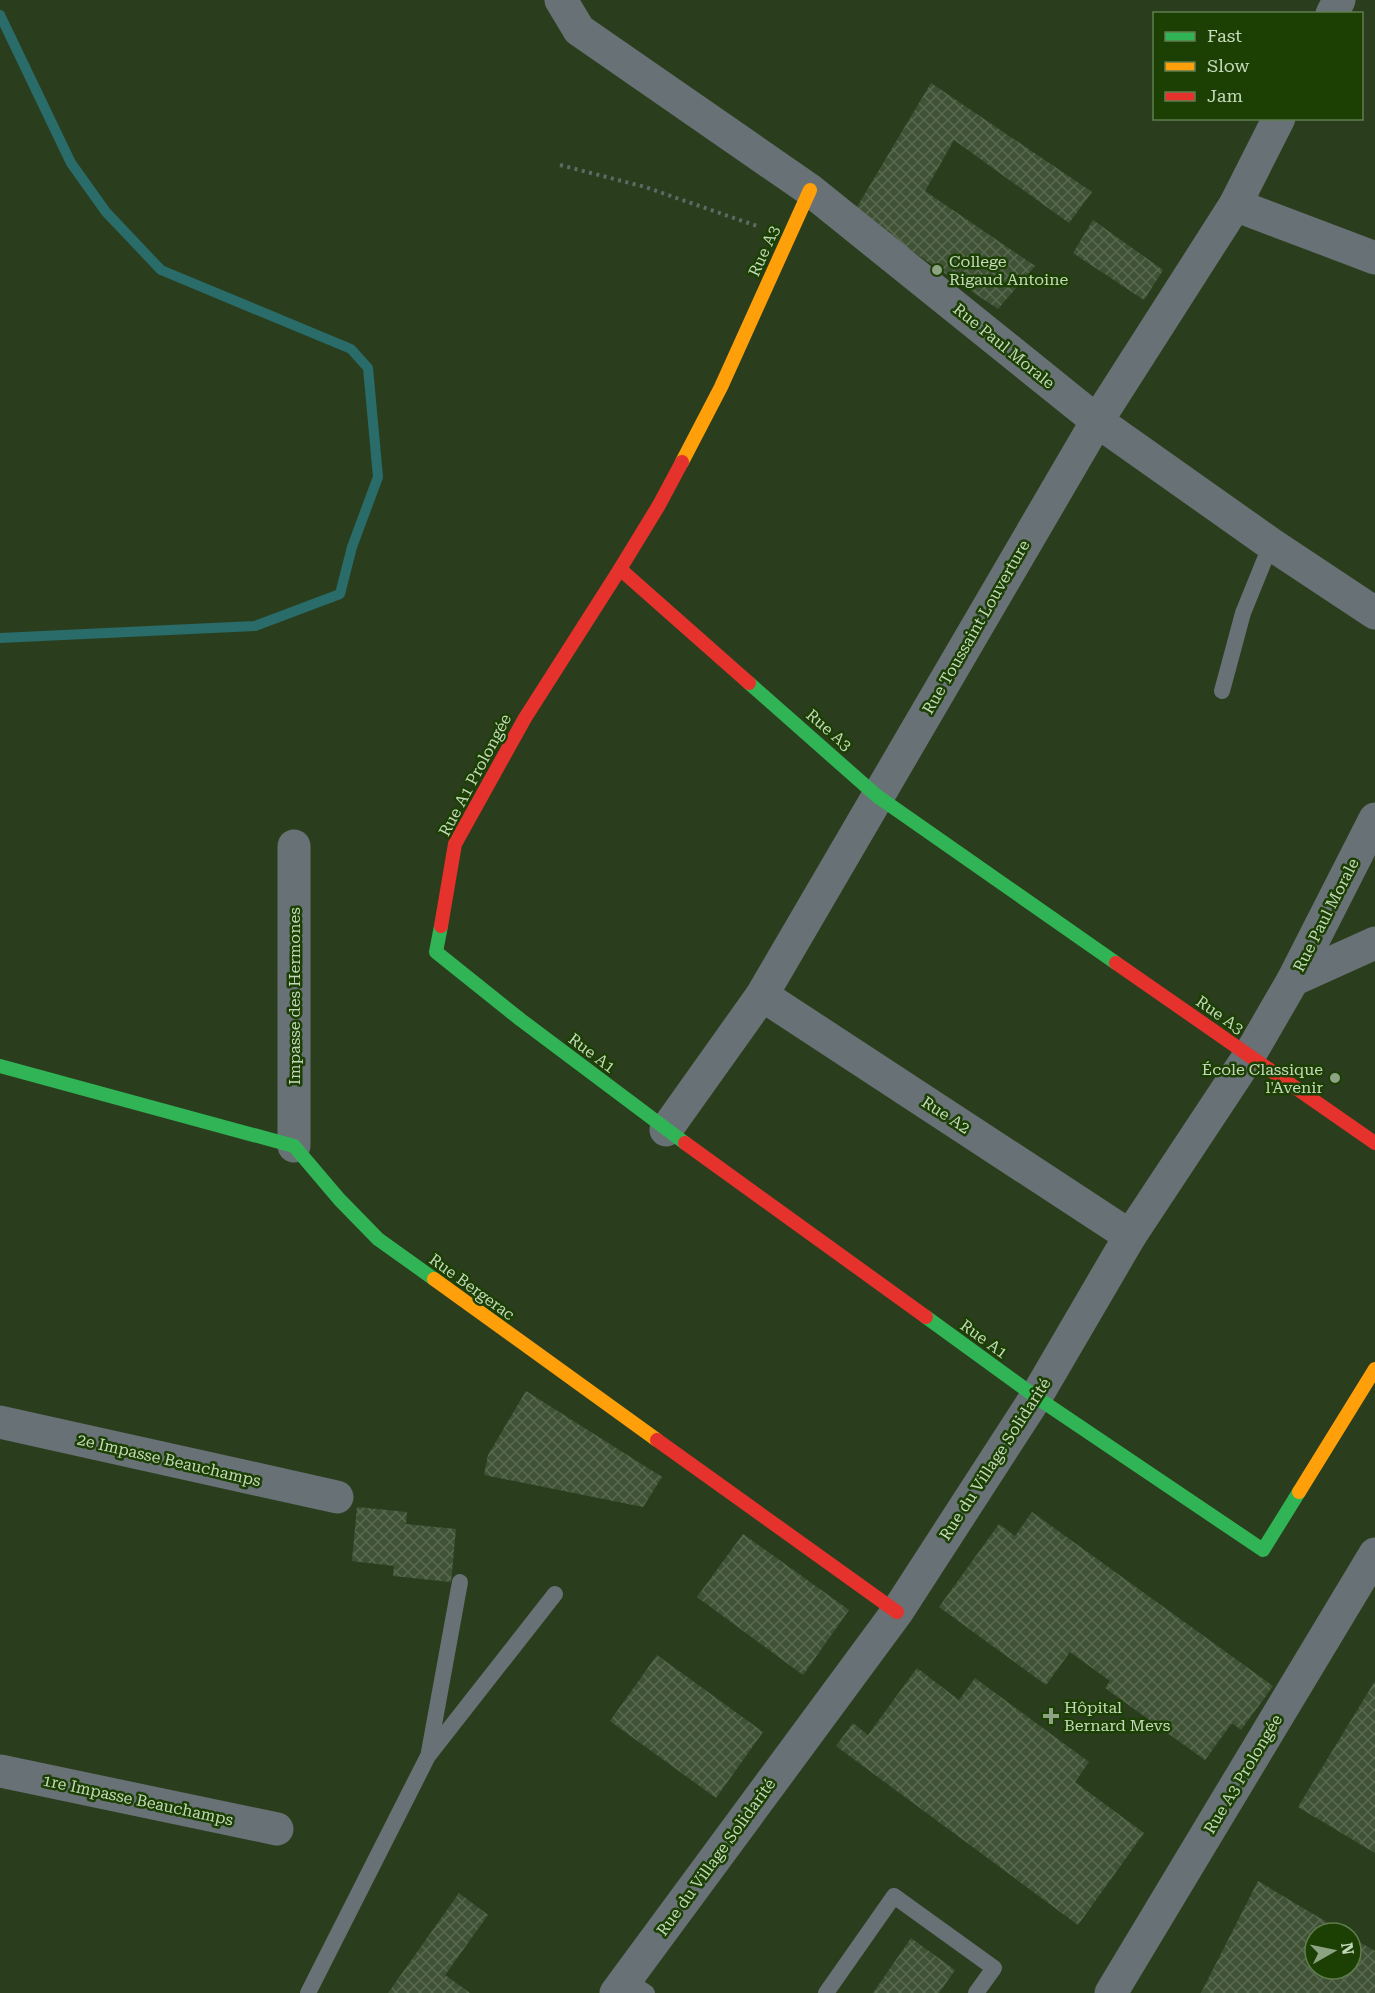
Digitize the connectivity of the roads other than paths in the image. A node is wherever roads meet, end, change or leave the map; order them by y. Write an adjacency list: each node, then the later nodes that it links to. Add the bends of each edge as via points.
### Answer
1 (561, 0): 3 (street, Rue Paul Morale, via 579,30)
2 (1278, 120): 4 (street, Rue Toussaint Louverture)
3 (810, 190): 6 (street, Rue Paul Morale); 8 (street, Rue A3, via 721,387 659,506)
4 (1235, 205): 5 (street); 6 (street, Rue Toussaint Louverture)
5 (1375, 258)
6 (1096, 421): 7 (street, Rue Paul Morale); 11 (street, Rue Toussaint Louverture)
7 (1271, 544): 9 (street, Rue Paul Morale); 10 (lane, via 1243,612)
8 (620, 568): 11 (street, Rue A3); 17 (street, Rue A1 Prolongée, via 525,718 455,844 436,952)
9 (1375, 613)
10 (1222, 691)
11 (877, 796): 16 (street, Rue Toussaint Louverture); 18 (street, Rue A3)
12 (1375, 819): 15 (street, Rue Paul Morale)
13 (294, 846): 22 (street, Impasse des Hermones)
14 (1375, 943): 15 (street)
15 (1293, 980): 18 (street, Rue du Village Solidarité)
16 (762, 995): 20 (street, Rue Toussaint Louverture); 23 (street, Rue A2)
17 (521, 1020): 20 (street, Rue A1)
18 (1249, 1056): 21 (street, Rue A3); 23 (street, Rue du Village Solidarité)
19 (0, 1066): 22 (street)
20 (666, 1130): 25 (street, Rue A1)
21 (1375, 1143)
22 (294, 1146): 31 (street, Rue Bergerac, via 378,1239)
23 (1130, 1236): 25 (street, Rue du Village Solidarité)
24 (1375, 1369): 25 (street, Rue A1, via 1263,1550)
25 (1036, 1397): 31 (street, Rue du Village Solidarité)
26 (0, 1422): 27 (street, 2e Impasse Beauchamps)
27 (337, 1497)
28 (1375, 1554): 39 (street, Rue A3 Prolongée)
29 (460, 1582): 32 (lane)
30 (555, 1594): 32 (lane)
31 (897, 1612): 35 (street, Rue du Village Solidarité)
32 (428, 1756): 36 (lane)
33 (0, 1771): 34 (street, 1re Impasse Beauchamps)
34 (277, 1829)
35 (630, 1988)
36 (308, 1993)
37 (826, 1993): 38 (lane, via 894,1896 994,1968)
38 (976, 1993)
39 (1111, 1993)

